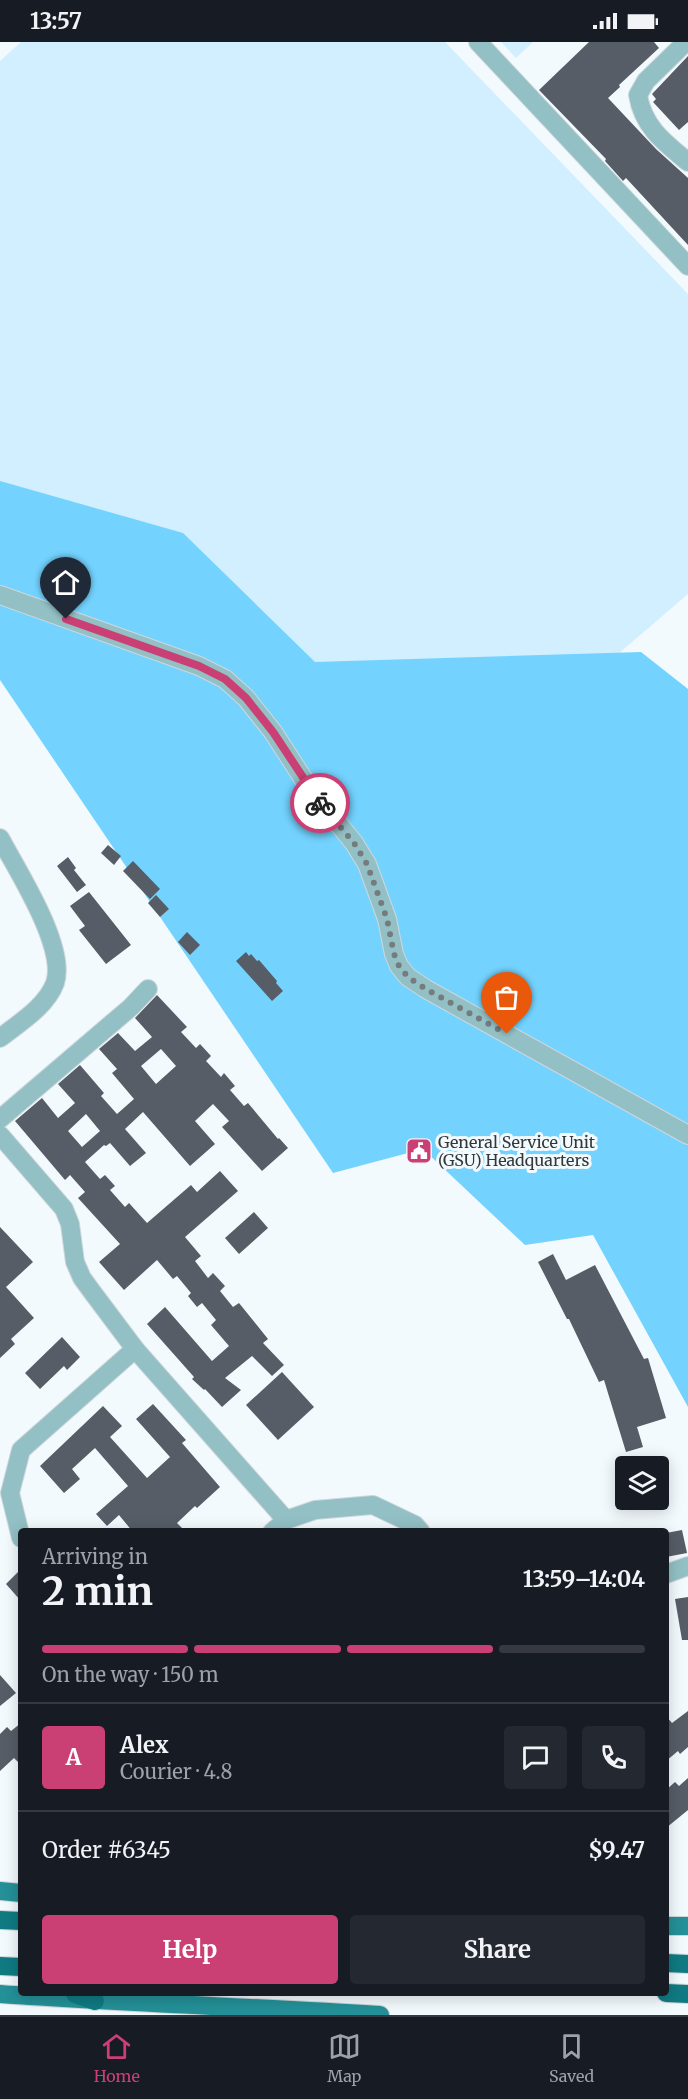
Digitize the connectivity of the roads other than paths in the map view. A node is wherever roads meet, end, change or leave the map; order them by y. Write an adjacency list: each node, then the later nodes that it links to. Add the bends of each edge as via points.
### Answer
1 (478, 42): 4 (street)
2 (686, 42): 3 (street, via 646,81 638,95 652,130)
3 (688, 162)
4 (688, 266)
5 (0, 595): 11 (street, via 199,666 225,679 273,732 367,864 387,919 394,954 408,977)
6 (0, 838): 8 (street, via 43,919 57,963 55,982 36,1010)
7 (148, 989): 9 (street)
8 (0, 1038)
9 (0, 1119)
10 (0, 1135): 12 (street, via 64,1209 82,1278)
11 (688, 1135)
12 (135, 1349): 13 (street); 14 (street, via 21,1450 10,1493)
13 (286, 1520): 15 (street); 16 (street, via 315,1510 374,1505)
14 (19, 1528)
15 (277, 1528)
16 (418, 1528)
17 (688, 1566): 18 (street)
18 (669, 1573)
19 (0, 1891): 20 (main road)
20 (18, 1893)
21 (669, 1926): 22 (main road)
22 (688, 1926)
23 (669, 1963): 24 (highway)
24 (688, 1964)
25 (669, 1993): 27 (highway)
26 (0, 1994): 28 (main road)
27 (688, 1994)
28 (18, 1995)
29 (27, 1996): 31 (main road)
30 (81, 1996): 31 (highway)
31 (95, 2001): 32 (main road)
32 (380, 2015)

